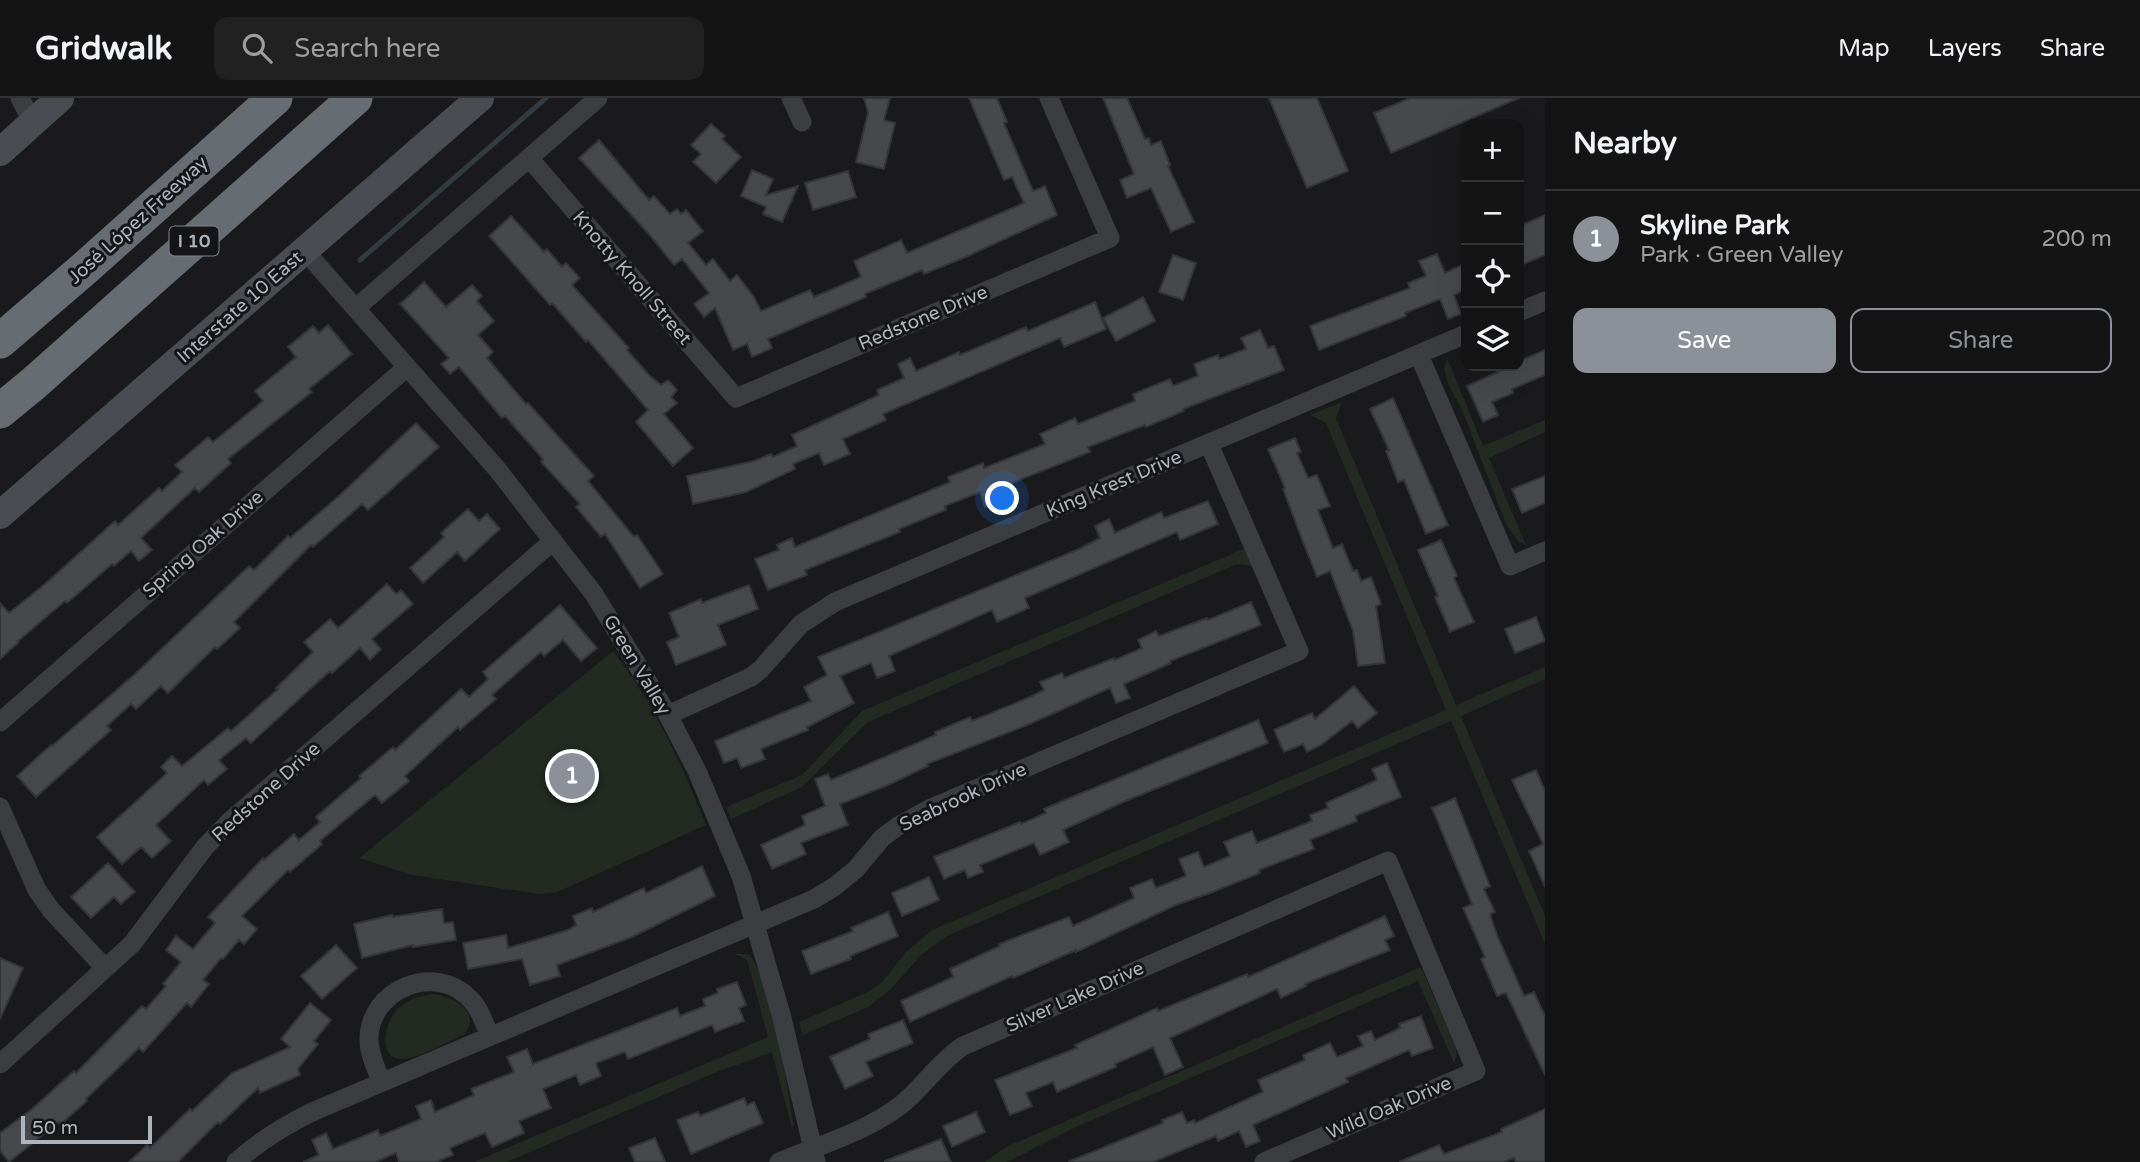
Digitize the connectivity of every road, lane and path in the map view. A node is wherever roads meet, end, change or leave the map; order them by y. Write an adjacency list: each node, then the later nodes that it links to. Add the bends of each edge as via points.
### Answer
1 (20, 98): 10 (street)
2 (60, 98): 10 (main road)
3 (275, 98): 14 (highway, José López Freeway / I 10)
4 (355, 98): 23 (highway, I 10)
5 (480, 98): 13 (main road, Interstate 10 East)
6 (598, 98): 12 (street)
7 (791, 98): 9 (street)
8 (1049, 98): 24 (street, Redstone Drive, via 1110,238)
9 (802, 122)
10 (33, 123): 11 (main road)
11 (0, 152)
12 (529, 158): 16 (street); 24 (street, Knotty Knoll Street)
13 (305, 251): 16 (street, Green Valley); 28 (main road, Interstate 10 East)
14 (85, 268): 18 (highway); 20 (highway, José López Freeway / I 10)
15 (1545, 301): 17 (street)
16 (356, 308): 22 (street, Green Valley)
17 (1524, 310)
18 (0, 321)
19 (1461, 336): 21 (street, King Krest Drive)
20 (0, 341)
21 (1419, 355): 27 (street, King Krest Drive); 30 (street, via 1510,566)
22 (407, 367): 29 (street, Green Valley, via 498,469); 32 (street, Spring Oak Drive)
23 (33, 384): 25 (highway, I 10); 26 (highway)
24 (736, 398)
25 (0, 411)
26 (0, 426)
27 (1209, 444): 31 (street, King Krest Drive, via 835,602 801,625 751,677); 34 (street, Seabrook Drive, via 1299,651 929,809 882,838 834,887)
28 (0, 515)
29 (553, 541): 31 (street, Green Valley, via 594,594); 35 (street, Redstone Drive, via 229,822 132,944)
30 (1545, 551)
31 (668, 715): 34 (street, Green Valley, via 741,876)
32 (0, 722)
33 (0, 807): 35 (street, via 37,890)
34 (754, 925): 36 (street, Seabrook Drive); 40 (street, Green Valley, via 782,1018)
35 (105, 968): 37 (street, Redstone Drive)
36 (490, 1036): 39 (street, Seabrook Drive); 39 (street, via 479,1010 453,986 432,981 406,986 379,1006 372,1023 369,1047)
37 (0, 1064)
38 (1476, 1071): 40 (street, Silver Lake Drive, via 1388,861 963,1046 888,1114); 43 (street, Wild Oak Drive)
39 (381, 1081): 41 (street, Seabrook Drive, via 283,1127)
40 (814, 1155): 42 (street, Silver Lake Drive)
41 (236, 1162)
42 (779, 1162)
43 (1264, 1162)

